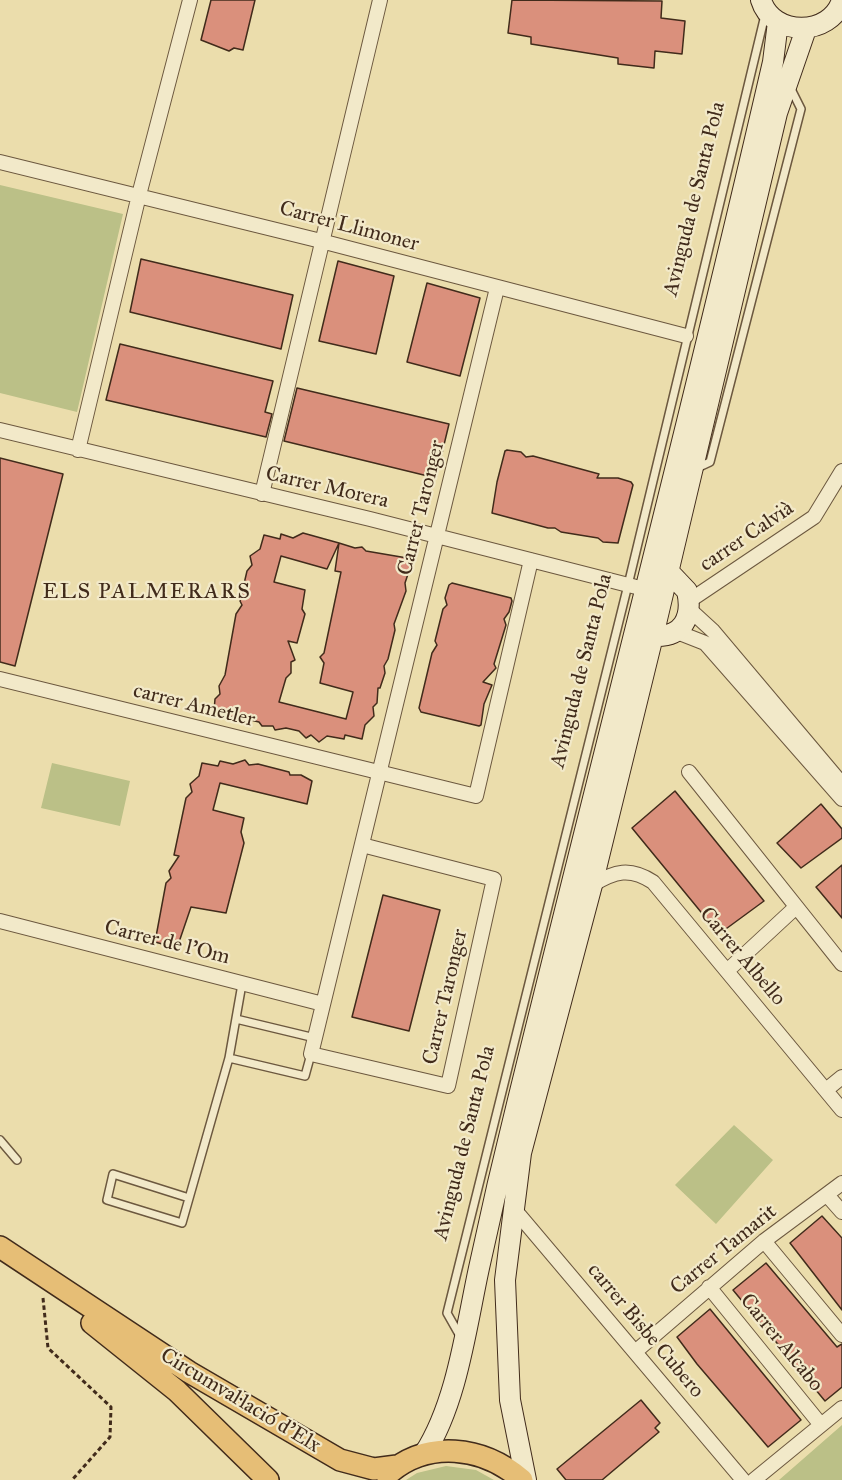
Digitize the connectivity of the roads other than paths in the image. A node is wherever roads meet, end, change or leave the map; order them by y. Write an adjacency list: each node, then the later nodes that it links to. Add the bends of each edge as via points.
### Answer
1 (190, 0): 7 (street)
2 (380, 0): 8 (street)
3 (841, 4): 5 (main road, via 831,18)
4 (765, 8): 5 (main road, via 796,28); 10 (lane, Avinguda de Santa Pola); 18 (main road, Avinguda de Santa Pola, via 773,62 709,341)
5 (806, 29): 17 (main road, via 787,80)
6 (0, 162): 7 (street, Carrer Llimoner)
7 (139, 195): 8 (street, Carrer Llimoner); 12 (street)
8 (321, 241): 9 (street, Carrer Llimoner); 14 (street)
9 (497, 288): 10 (street, Carrer Llimoner); 15 (street, Carrer Taronger)
10 (686, 336): 18 (lane, Avinguda de Santa Pola)
11 (0, 430): 12 (street, Carrer Morera)
12 (78, 450): 14 (street, Carrer Morera)
13 (842, 471): 19 (street, carrer Calvià, via 814,517)
14 (262, 494): 15 (street, Carrer Morera)
15 (437, 537): 16 (street, Carrer Morera); 23 (street, Carrer Taronger)
16 (531, 560): 18 (street, Carrer Morera); 23 (street, via 476,796)
17 (669, 572): 18 (main road, Avinguda de Santa Pola, via 657,574); 19 (main road, via 687,591); 21 (main road)
18 (636, 587): 21 (main road, Avinguda de Santa Pola, via 644,623); 58 (main road, Avinguda de Santa Pola, via 463,1341 439,1431)
19 (689, 605): 20 (main road, via 684,625); 25 (street)
20 (677, 632): 21 (main road); 26 (street, via 705,643)
21 (653, 636): 28 (main road)
22 (0, 680): 23 (street, carrer Ametler)
23 (379, 772): 27 (street, Carrer Taronger)
24 (689, 772): 29 (street)
25 (842, 784)
26 (842, 799)
27 (362, 845): 34 (street, Carrer Taronger); 37 (street, Carrer Taronger, via 494,879 448,1086)
28 (592, 885): 32 (street, Carrer Albello, via 622,871 639,873 653,882); 47 (main road, via 521,1153)
29 (796, 907): 31 (street); 32 (street)
30 (0, 921): 33 (street, Carrer de l'Om)
31 (842, 964)
32 (727, 972): 40 (street, Carrer Albello)
33 (242, 984): 34 (street, Carrer de l'Om); 35 (lane)
34 (323, 1004): 36 (street, Carrer Taronger)
35 (236, 1019): 36 (lane); 38 (lane)
36 (315, 1038): 37 (street, Carrer Taronger)
37 (311, 1054): 38 (lane, via 305,1076)
38 (229, 1058): 46 (lane)
39 (842, 1077): 40 (street)
40 (825, 1090): 41 (street, Carrer Albello)
41 (842, 1110)
42 (0, 1140): 43 (lane)
43 (17, 1161)
44 (842, 1183): 45 (street, Carrer Tamarit)
45 (827, 1195): 48 (street); 49 (street, Carrer Tamarit)
46 (189, 1198): 46 (lane, via 182,1223 107,1200 113,1174)
47 (514, 1209): 55 (street, carrer Bisbe Cubero); 62 (main road, via 505,1280 508,1356 510,1400)
48 (842, 1212)
49 (764, 1241): 52 (street, Carrer Tamarit); 54 (street)
50 (0, 1247): 53 (main road)
51 (0, 1263): 53 (main road)
52 (709, 1287): 55 (street, Carrer Tamarit); 57 (street, Carrer Alcabo)
53 (90, 1314): 59 (main road, Circumval·lació d'Elx, via 340,1460); 60 (main road, via 177,1391)
54 (842, 1335)
55 (635, 1352): 63 (street, carrer Bisbe Cubero)
56 (842, 1408): 57 (street)
57 (821, 1425): 64 (street)
58 (424, 1454): 59 (main road); 61 (main road, via 452,1450 480,1454 506,1466)
59 (389, 1473)
60 (268, 1480)
61 (522, 1480)
62 (526, 1480)
63 (743, 1480)
64 (754, 1480)

